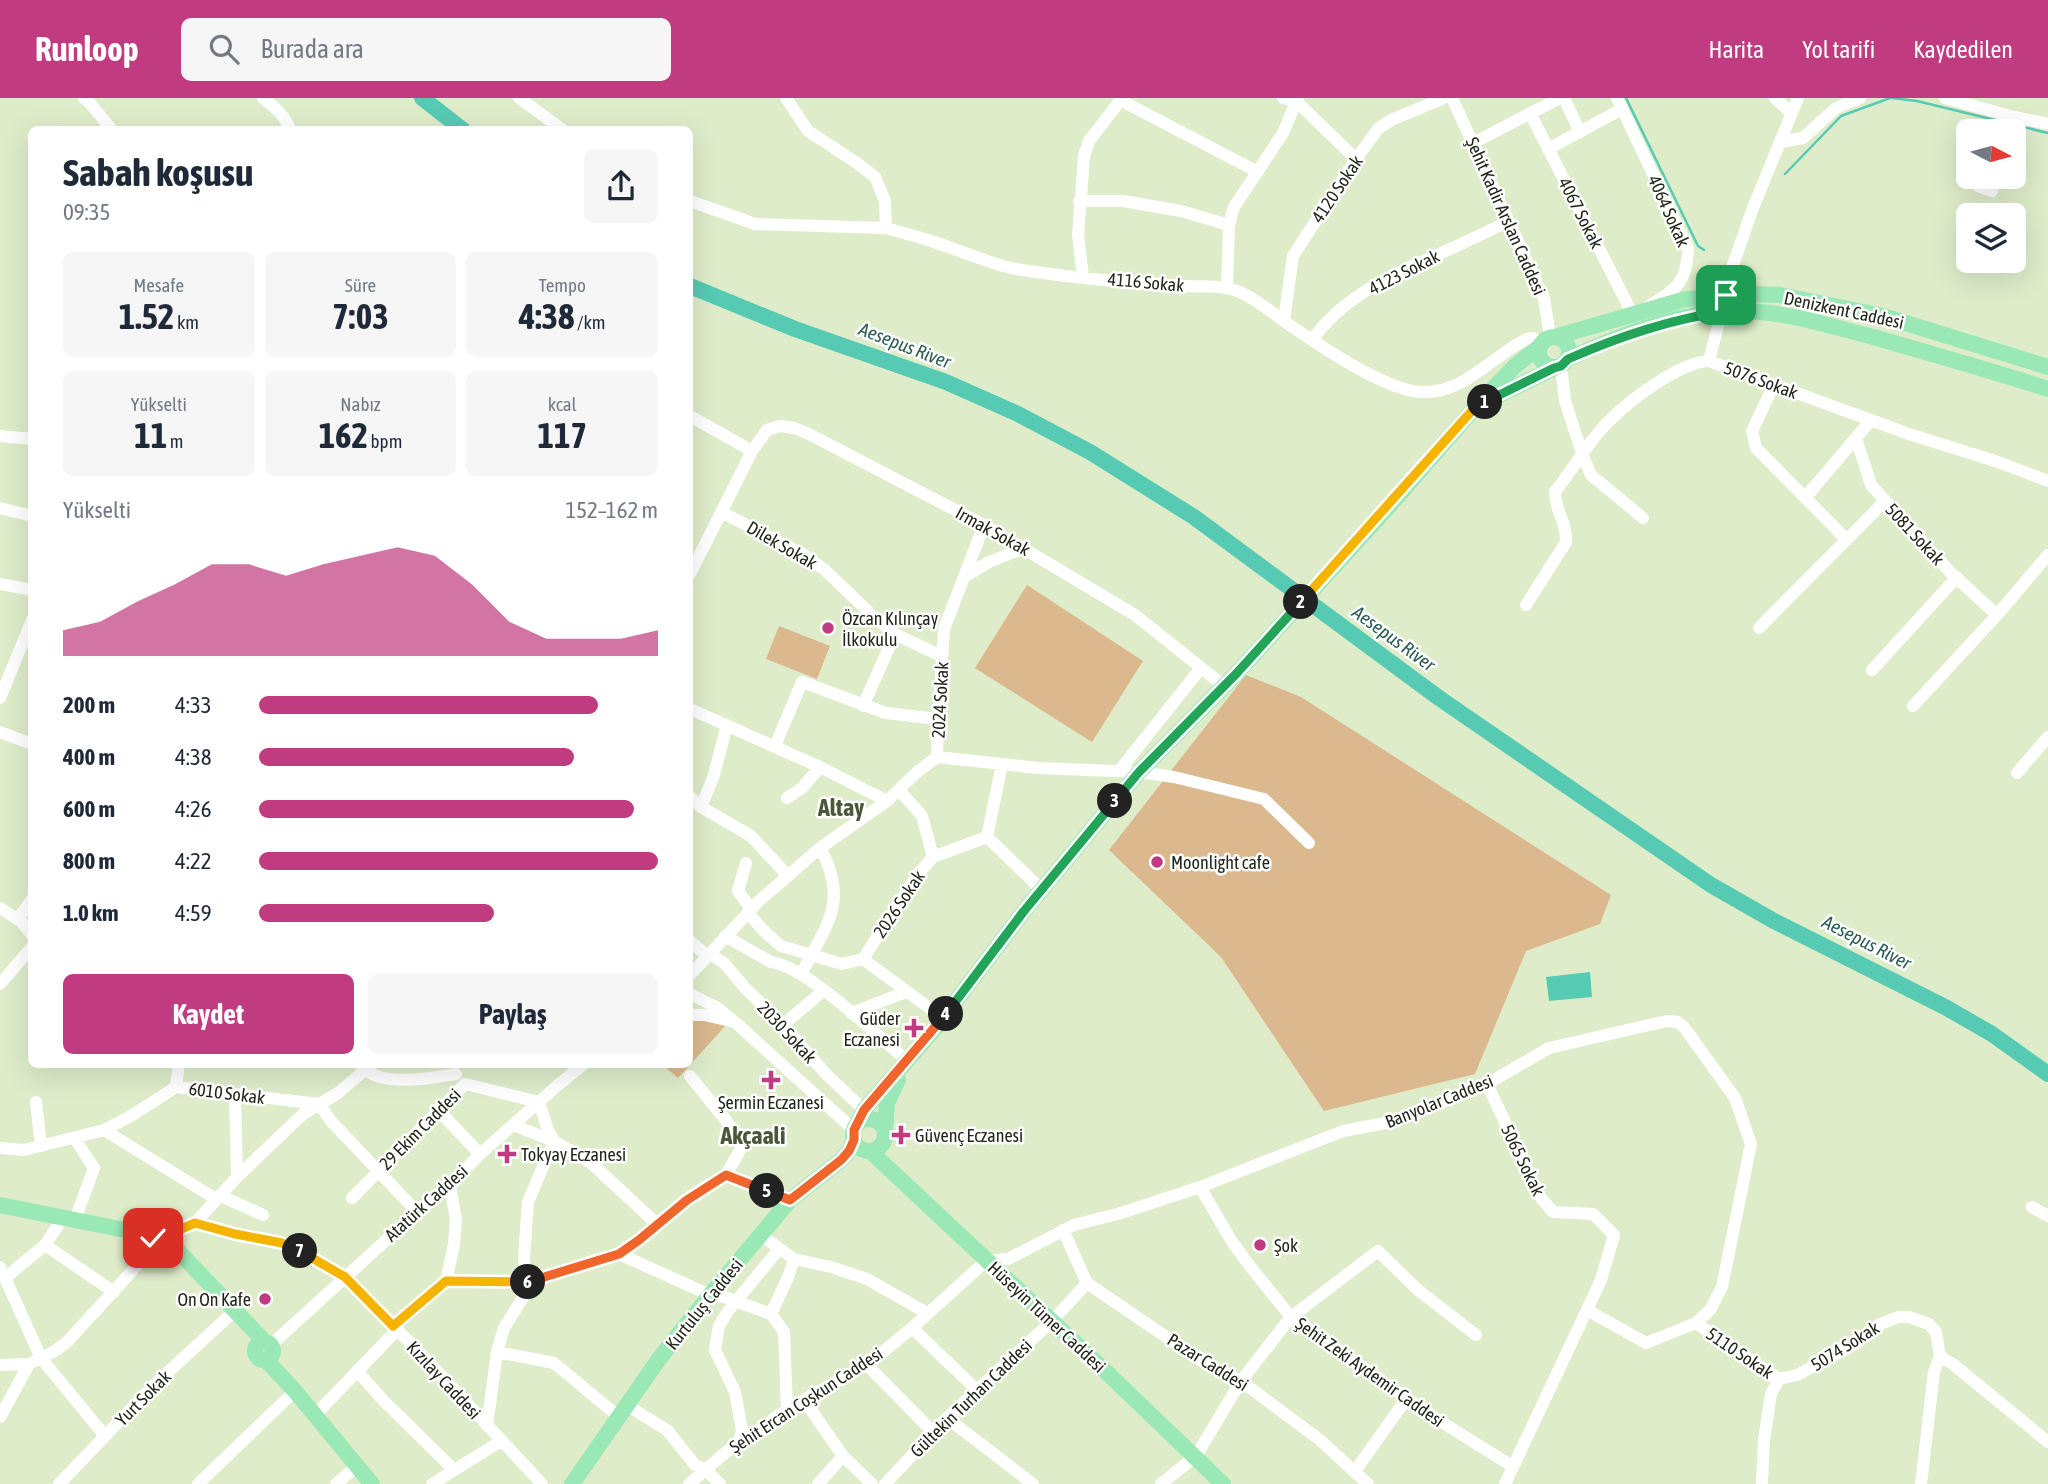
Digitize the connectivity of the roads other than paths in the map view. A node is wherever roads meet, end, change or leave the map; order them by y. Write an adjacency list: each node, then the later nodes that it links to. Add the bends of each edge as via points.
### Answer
1 (84, 98): 19 (street)
2 (264, 98): 20 (street)
3 (519, 98): 21 (street)
4 (786, 98): 34 (street, via 808,131 875,177 885,201)
5 (1283, 98): 14 (street)
6 (1444, 98): 26 (street, 4120 Sokak, via 1378,129)
7 (1452, 98): 24 (street, Şehit Kadir Arslan Caddesi)
8 (1562, 98): 16 (street); 22 (street)
9 (1775, 98): 17 (street)
10 (1798, 98): 17 (street)
11 (1860, 98): 23 (street, via 1836,108 1803,138)
12 (1945, 98): 18 (street)
13 (1121, 99): 27 (street); 30 (street, via 1089,141)
14 (1298, 100): 26 (street); 27 (street)
15 (1619, 104): 22 (street); 38 (street, 4064 Sokak, via 1688,248 1683,279 1676,289)
16 (1530, 113): 24 (street); 25 (street, 4067 Sokak)
17 (1791, 113): 23 (street)
18 (2048, 124)
19 (109, 126)
20 (289, 126)
21 (558, 126)
22 (1580, 132): 25 (street)
23 (1780, 142): 37 (street)
24 (1473, 143): 32 (street, Şehit Kadir Arslan Caddesi)
25 (1548, 149): 38 (street, 4067 Sokak)
26 (1356, 159): 40 (street, 4120 Sokak, via 1293,256)
27 (1258, 172): 33 (street, via 1234,208)
28 (1986, 189): 29 (street)
29 (1992, 191)
30 (1079, 201): 33 (street, via 1123,201); 35 (street)
31 (693, 202): 34 (street, 4116 Sokak, via 755,224)
32 (1509, 221): 41 (street, 4123 Sokak, via 1379,282 1326,321); 42 (street, Şehit Kadir Arslan Caddesi, via 1544,298)
33 (1229, 225): 36 (street)
34 (886, 228): 35 (street, 4116 Sokak, via 1025,271)
35 (1083, 277): 36 (street, 4116 Sokak)
36 (1227, 288): 40 (street, 4116 Sokak)
37 (1726, 295): 38 (main road, Denizkent Caddesi); 39 (street); 45 (main road, Denizkent Caddesi, via 1780,295 1883,316)
38 (1637, 311): 42 (main road, Denizkent Caddesi)
39 (1721, 312): 43 (street); 44 (main road, Denizkent Caddesi, via 1625,335); 47 (main road, Denizkent Caddesi, via 1806,318)
40 (1284, 320): 41 (street, 4116 Sokak)
41 (1312, 340): 42 (street, 4116 Sokak, via 1383,381 1417,392 1449,389 1527,339)
42 (1547, 341): 44 (main road, via 1542,362); 44 (main road, via 1560,338 1568,345 1570,355); 48 (main road)
43 (1709, 361): 46 (street, 5076 Sokak); 55 (street, 5076 Sokak, via 1684,367 1653,386 1607,423)
44 (1561, 364): 48 (main road, Denizkent Caddesi); 55 (street, via 1565,401)
45 (2048, 367)
46 (1774, 385): 50 (street, 5076 Sokak); 57 (street, via 1752,431 1753,439 1756,448)
47 (2048, 389)
48 (1477, 405): 80 (main road)
49 (693, 418): 54 (street)
50 (1871, 420): 52 (street); 56 (street, 5076 Sokak)
51 (0, 436): 53 (street)
52 (1856, 438): 57 (street); 58 (street, 5081 Sokak, via 1871,485)
53 (28, 439)
54 (751, 451): 60 (street, Irmak Sokak); 63 (street, Irmak Sokak, via 767,430 794,428)
55 (1583, 456): 62 (street, via 1591,475); 72 (street, 5076 Sokak, via 1555,492 1566,542)
56 (2048, 481)
57 (1805, 498): 64 (street)
58 (1885, 501): 64 (street); 69 (street, 5081 Sokak)
59 (0, 508): 61 (street)
60 (721, 512): 67 (street, Irmak Sokak); 75 (street, Dilek Sokak, via 801,553)
61 (28, 515)
62 (1643, 518)
63 (984, 525): 65 (street, Irmak Sokak); 68 (street, 2024 Sokak)
64 (1847, 540): 74 (street)
65 (1024, 548): 68 (street); 78 (street, Irmak Sokak, via 1135,615)
66 (2048, 555): 73 (street)
67 (693, 568)
68 (964, 577): 77 (street, 2024 Sokak, via 944,629)
69 (1956, 577): 73 (street, 5081 Sokak); 79 (street)
70 (0, 584): 71 (street)
71 (28, 589)
72 (1526, 605)
73 (1997, 615): 83 (street)
74 (1759, 628)
75 (895, 634): 77 (street, Dilek Sokak); 82 (street)
76 (28, 636): 81 (street)
77 (942, 656): 85 (street, 2024 Sokak)
78 (1201, 668): 80 (street, Irmak Sokak); 94 (street)
79 (1872, 670)
80 (1224, 687): 95 (main road)
81 (0, 698)
82 (863, 706): 85 (street); 90 (street, via 802,682)
83 (1913, 706)
84 (693, 710): 86 (street)
85 (938, 719): 91 (street, 2024 Sokak)
86 (727, 725): 90 (street); 101 (street)
87 (0, 732): 89 (street)
88 (2048, 737): 96 (street)
89 (28, 742)
90 (775, 747): 93 (street)
91 (937, 757): 92 (street); 97 (street)
92 (1002, 764): 94 (street); 102 (street)
93 (820, 767): 98 (street); 100 (street)
94 (1119, 771): 95 (street)
95 (1139, 772): 103 (street, via 1264,799); 108 (main road)
96 (2017, 772)
97 (899, 790): 100 (street); 105 (street, via 922,816)
98 (787, 798)
99 (693, 800): 101 (street)
100 (887, 801): 104 (street)
101 (701, 807): 107 (street, via 751,836)
102 (987, 837): 105 (street, 2026 Sokak); 108 (street)
103 (1309, 842)
104 (820, 848): 107 (street); 117 (street, via 831,870 835,901)
105 (933, 856): 119 (street, 2026 Sokak)
106 (746, 863): 111 (street, via 738,891)
107 (788, 876): 111 (street)
108 (1042, 890): 128 (main road)
109 (28, 905): 112 (street)
110 (0, 908): 112 (street)
111 (749, 911): 114 (street); 117 (street, via 781,946)
112 (18, 919): 113 (street)
113 (28, 930)
114 (725, 936): 118 (street); 121 (street)
115 (693, 943): 118 (street, 2030 Sokak)
116 (28, 952): 122 (street)
117 (812, 954): 119 (street, via 842,964); 121 (street)
118 (708, 955): 120 (street); 130 (street, 2030 Sokak, via 724,963)
119 (863, 959): 124 (street)
120 (693, 972)
121 (801, 974): 123 (street)
122 (0, 984)
123 (824, 990): 126 (street); 130 (street)
124 (906, 992): 126 (street); 128 (street)
125 (693, 996): 129 (street)
126 (851, 1013): 131 (street)
127 (693, 1015): 129 (street)
128 (943, 1018): 131 (main road)
129 (734, 1022): 146 (street)
130 (783, 1025): 146 (street, 2030 Sokak, via 826,1074)
131 (907, 1061): 146 (main road, Kurtuluş Caddesi); 150 (main road, via 887,1103)
132 (178, 1068): 139 (street)
133 (364, 1068): 143 (street)
134 (369, 1068): 136 (street, via 383,1079)
135 (567, 1069): 142 (street, Atatürk Caddesi)
136 (457, 1074): 142 (street, 29 Ekim Caddesi, via 516,1098); 144 (street, 29 Ekim Caddesi)
137 (690, 1076): 155 (street, via 744,1143)
138 (1487, 1084): 158 (street, Banyolar Caddesi, via 1396,1121 1343,1131); 186 (street, 5065 Sokak, via 1541,1198 1553,1212 1593,1214 1614,1235); 192 (street, Banyolar Caddesi, via 1549,1048 1667,1021 1684,1027 1735,1098 1751,1144 1722,1287 1710,1310)
139 (176, 1087): 140 (street, 6010 Sokak); 147 (street, 6010 Sokak)
140 (235, 1094): 143 (street, 6010 Sokak); 156 (street)
141 (36, 1102): 151 (street)
142 (539, 1102): 145 (street, Atatürk Caddesi); 149 (street)
143 (319, 1104): 154 (street); 156 (street)
144 (439, 1111): 153 (street); 154 (street, 29 Ekim Caddesi)
145 (513, 1125): 149 (street); 153 (street, Atatürk Caddesi)
146 (857, 1126): 150 (main road, Hüseyin Tümer Caddesi, via 860,1148); 150 (main road, via 864,1119 880,1122); 161 (main road, Kurtuluş Caddesi, via 841,1160)
147 (104, 1130): 148 (street, 6010 Sokak); 159 (street)
148 (75, 1139): 151 (street, 6010 Sokak); 167 (street, via 94,1168)
149 (554, 1141): 169 (street, via 591,1163); 181 (street, via 528,1202)
150 (880, 1141): 177 (main road, Hüseyin Tümer Caddesi, via 897,1176)
151 (41, 1146): 152 (street, 6010 Sokak)
152 (0, 1148)
153 (480, 1154): 157 (street, Atatürk Caddesi)
154 (380, 1171): 160 (street, 29 Ekim Caddesi); 164 (street)
155 (726, 1175): 161 (street); 169 (street)
156 (237, 1177): 159 (street)
157 (450, 1186): 164 (street, Atatürk Caddesi); 180 (street, via 456,1220)
158 (1200, 1187): 170 (street, Banyolar Caddesi); 190 (street, Şehit Zeki Aydemir Caddesi, via 1237,1248)
159 (218, 1198): 165 (street); 168 (street)
160 (352, 1198)
161 (790, 1200): 171 (main road, Kurtuluş Caddesi)
162 (0, 1205): 167 (main road)
163 (2032, 1207): 166 (street)
164 (417, 1212): 179 (street, Atatürk Caddesi)
165 (263, 1215)
166 (2048, 1216)
167 (69, 1219): 172 (main road); 173 (street)
168 (195, 1223): 172 (street); 179 (street, Kızılay Caddesi, via 282,1243)
169 (657, 1224): 175 (street)
170 (1063, 1230): 177 (street, Banyolar Caddesi, via 1008,1259); 182 (street)
171 (761, 1235): 174 (street); 184 (main road, Kurtuluş Caddesi)
172 (163, 1240): 183 (street); 189 (main road); 196 (main road)
173 (45, 1245): 178 (street); 183 (street)
174 (779, 1249): 176 (street); 185 (street)
175 (619, 1254): 181 (street); 184 (street)
176 (794, 1259): 187 (street); 188 (street, via 867,1279)
177 (986, 1261): 188 (street, Şehit Ercan Coşkun Caddesi); 191 (main road, Hüseyin Tümer Caddesi)
178 (3, 1272): 199 (street)
179 (345, 1277): 193 (street, Kızılay Caddesi); 196 (street, Atatürk Caddesi)
180 (446, 1281): 181 (street); 193 (street)
181 (526, 1282): 197 (street)
182 (1087, 1283): 191 (street, Gültekin Turhan Caddesi); 205 (street, Pazar Caddesi, via 1203,1362)
183 (114, 1292): 199 (street, via 66,1343)
184 (710, 1295): 185 (street); 211 (main road, Kurtuluş Caddesi)
185 (737, 1301): 187 (street); 219 (street, via 719,1325 715,1350 735,1392 742,1430)
186 (1587, 1310): 192 (street, 5110 Sokak, via 1646,1343); 224 (street)
187 (771, 1314): 210 (street, via 784,1332)
188 (927, 1314): 194 (street, Şehit Ercan Coşkun Caddesi)
189 (229, 1316): 196 (main road); 217 (street, Yurt Sokak)
190 (1291, 1317): 195 (street, via 1378,1251 1418,1290); 205 (street); 208 (street, Şehit Zeki Aydemir Caddesi)
191 (1052, 1321): 206 (street, Gültekin Turhan Caddesi); 222 (main road, Hüseyin Tümer Caddesi)
192 (1696, 1323): 204 (street, 5110 Sokak)
193 (395, 1328): 203 (street); 215 (street, Kızılay Caddesi)
194 (912, 1328): 202 (street, Şehit Ercan Coşkun Caddesi); 206 (street)
195 (1476, 1335)
196 (266, 1349): 207 (main road)
197 (496, 1352): 211 (street, via 554,1363); 215 (street)
198 (1940, 1356): 204 (street, 5074 Sokak, via 1936,1332 1929,1324 1899,1317 1888,1319 1857,1343 1797,1375); 220 (street); 246 (street, via 1934,1372)
199 (41, 1358): 200 (street); 217 (street)
200 (29, 1364): 201 (street); 213 (street)
201 (0, 1365)
202 (867, 1365): 209 (street, Şehit Ercan Coşkun Caddesi); 216 (street)
203 (358, 1371): 212 (street); 225 (street)
204 (1779, 1379): 245 (street, via 1771,1394)
205 (1241, 1381): 222 (street); 227 (street, Pazar Caddesi)
206 (977, 1390): 214 (street, Gültekin Turhan Caddesi)
207 (295, 1391): 212 (main road); 229 (street)
208 (1408, 1398): 224 (street, Şehit Zeki Aydemir Caddesi); 227 (street)
209 (804, 1400): 210 (street, Şehit Ercan Coşkun Caddesi); 221 (street)
210 (787, 1409): 219 (street, Şehit Ercan Coşkun Caddesi)
211 (623, 1411): 226 (street, via 667,1430 695,1465); 234 (main road, Kurtuluş Caddesi)
212 (315, 1415): 223 (main road)
213 (0, 1417)
214 (947, 1418): 216 (street, Gültekin Turhan Caddesi); 240 (street)
215 (487, 1426): 218 (street, Kızılay Caddesi)
216 (933, 1432): 239 (street, Gültekin Turhan Caddesi)
217 (105, 1436): 228 (street, Yurt Sokak)
218 (500, 1441): 225 (street); 233 (street, Kızılay Caddesi)
219 (739, 1441): 226 (street, Şehit Ercan Coşkun Caddesi)
220 (2048, 1442)
221 (843, 1456): 237 (street); 238 (street)
222 (1196, 1457): 241 (street); 242 (main road, Hüseyin Tümer Caddesi)
223 (358, 1465): 230 (street); 231 (main road)
224 (1512, 1466): 244 (street)
225 (453, 1469): 232 (street)
226 (705, 1469): 235 (street, Şehit Ercan Coşkun Caddesi); 236 (street)
227 (1355, 1471): 243 (street, Pazar Caddesi)
228 (60, 1484)
229 (198, 1484)
230 (336, 1484)
231 (372, 1484)
232 (432, 1484)
233 (542, 1484)
234 (572, 1484)
235 (688, 1484)
236 (720, 1484)
237 (818, 1484)
238 (872, 1484)
239 (885, 1484)
240 (1033, 1484)
241 (1161, 1484)
242 (1223, 1484)
243 (1368, 1484)
244 (1505, 1484)
245 (1762, 1484)
246 (1921, 1484)

